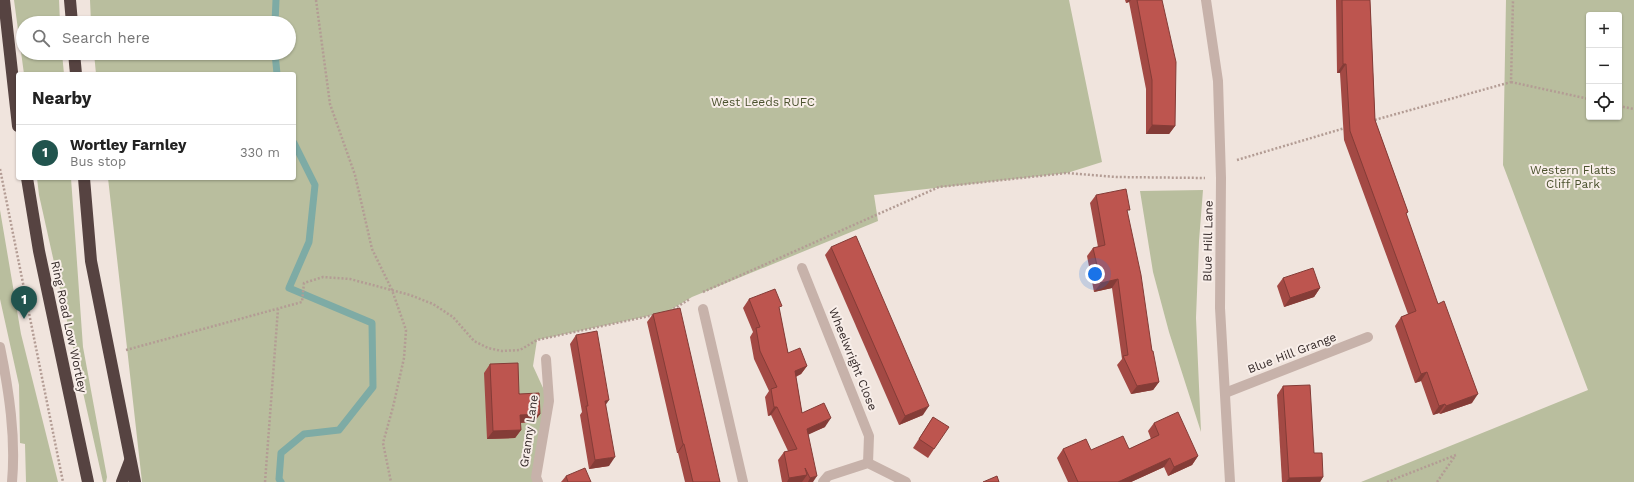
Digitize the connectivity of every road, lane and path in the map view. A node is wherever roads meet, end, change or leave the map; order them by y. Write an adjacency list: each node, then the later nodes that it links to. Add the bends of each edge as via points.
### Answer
1 (4, 0): 12 (highway)
2 (70, 0): 6 (highway)
3 (316, 0): 22 (path, via 330,104 355,175 372,250)
4 (1206, 0): 16 (street, Blue Hill Lane, via 1218,81)
5 (1513, 0): 9 (path)
6 (71, 16)
7 (75, 60): 8 (highway)
8 (76, 72)
9 (1511, 82): 10 (path); 14 (path)
10 (1586, 98)
11 (1622, 107): 13 (path)
12 (16, 108)
13 (1634, 109)
14 (1367, 122)
15 (1351, 127): 16 (path)
16 (1221, 164): 18 (street, Blue Hill Lane)
17 (0, 169): 37 (path)
18 (1222, 178): 23 (path, via 1116,177 1067,173 939,188); 33 (street, Blue Hill Lane, via 1220,308)
19 (27, 180): 38 (highway, Ring Road Low Wortley, via 39,251)
20 (84, 180): 31 (highway, via 90,261)
21 (802, 268): 35 (street, Wheelwright Close, via 870,436)
22 (392, 290): 25 (path, via 350,279 323,277 304,283 302,302); 28 (path, via 410,294 433,304 453,316 474,341 502,351 520,350 537,340); 42 (path, via 406,330 404,358 383,443)
23 (698, 294)
24 (692, 297): 27 (path)
25 (278, 309): 31 (path); 41 (path)
26 (702, 310): 44 (street)
27 (667, 312)
28 (659, 314)
29 (1368, 337): 33 (street, Blue Hill Grange)
30 (0, 347): 36 (street, via 13,433)
31 (109, 354): 34 (highway)
32 (546, 359): 43 (street, Granny Lane, via 549,401 536,477)
33 (1225, 393): 47 (street, Blue Hill Lane)
34 (130, 460): 39 (highway); 40 (highway)
35 (868, 463): 45 (street, via 828,476); 46 (street)
36 (12, 482)
37 (63, 482)
38 (88, 482)
39 (122, 482)
40 (134, 482)
41 (265, 482)
42 (392, 482)
43 (538, 482)
44 (742, 482)
45 (823, 482)
46 (906, 482)
47 (1230, 482)
48 (1387, 482): 49 (path, via 1456,455)
49 (1437, 482)

